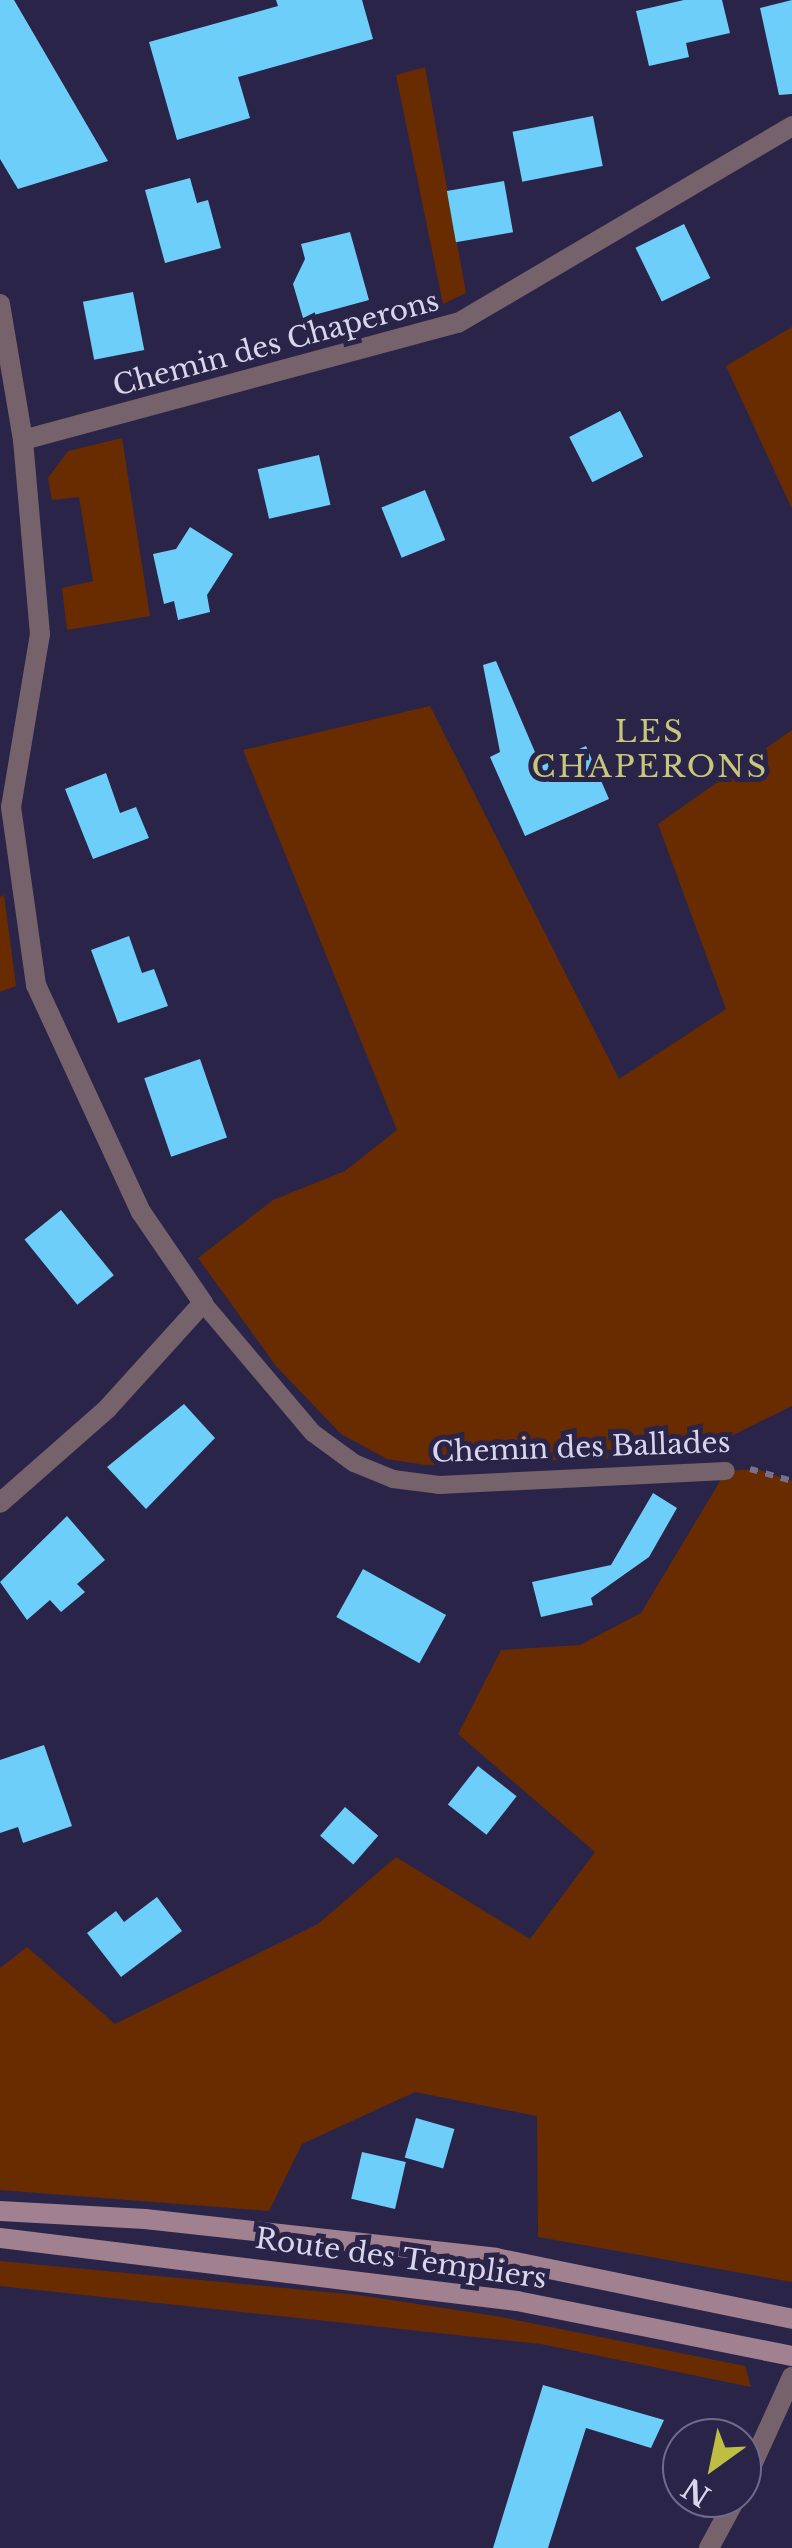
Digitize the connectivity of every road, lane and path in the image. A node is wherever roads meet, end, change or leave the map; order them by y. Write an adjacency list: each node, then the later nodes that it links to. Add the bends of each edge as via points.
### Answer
1 (792, 126): 3 (street, Chemin des Chaperons, via 458,323)
2 (0, 304): 3 (street)
3 (23, 440): 4 (street, via 40,634 11,807 36,985 141,1212)
4 (203, 1303): 5 (lane, Chemin des Ballades, via 313,1433 354,1463 393,1478 439,1484); 7 (street, via 106,1409)
5 (726, 1471): 6 (path, Chemin des Ballades, via 757,1469)
6 (792, 1481)
7 (0, 1503)
8 (0, 2211): 10 (main road, Route des Templiers, via 183,2222 496,2258)
9 (0, 2238): 11 (main road, Route des Templiers, via 516,2301)
10 (792, 2319)
11 (792, 2356)
12 (792, 2378): 13 (street)
13 (762, 2443)
14 (725, 2518): 15 (street)
15 (709, 2548)

